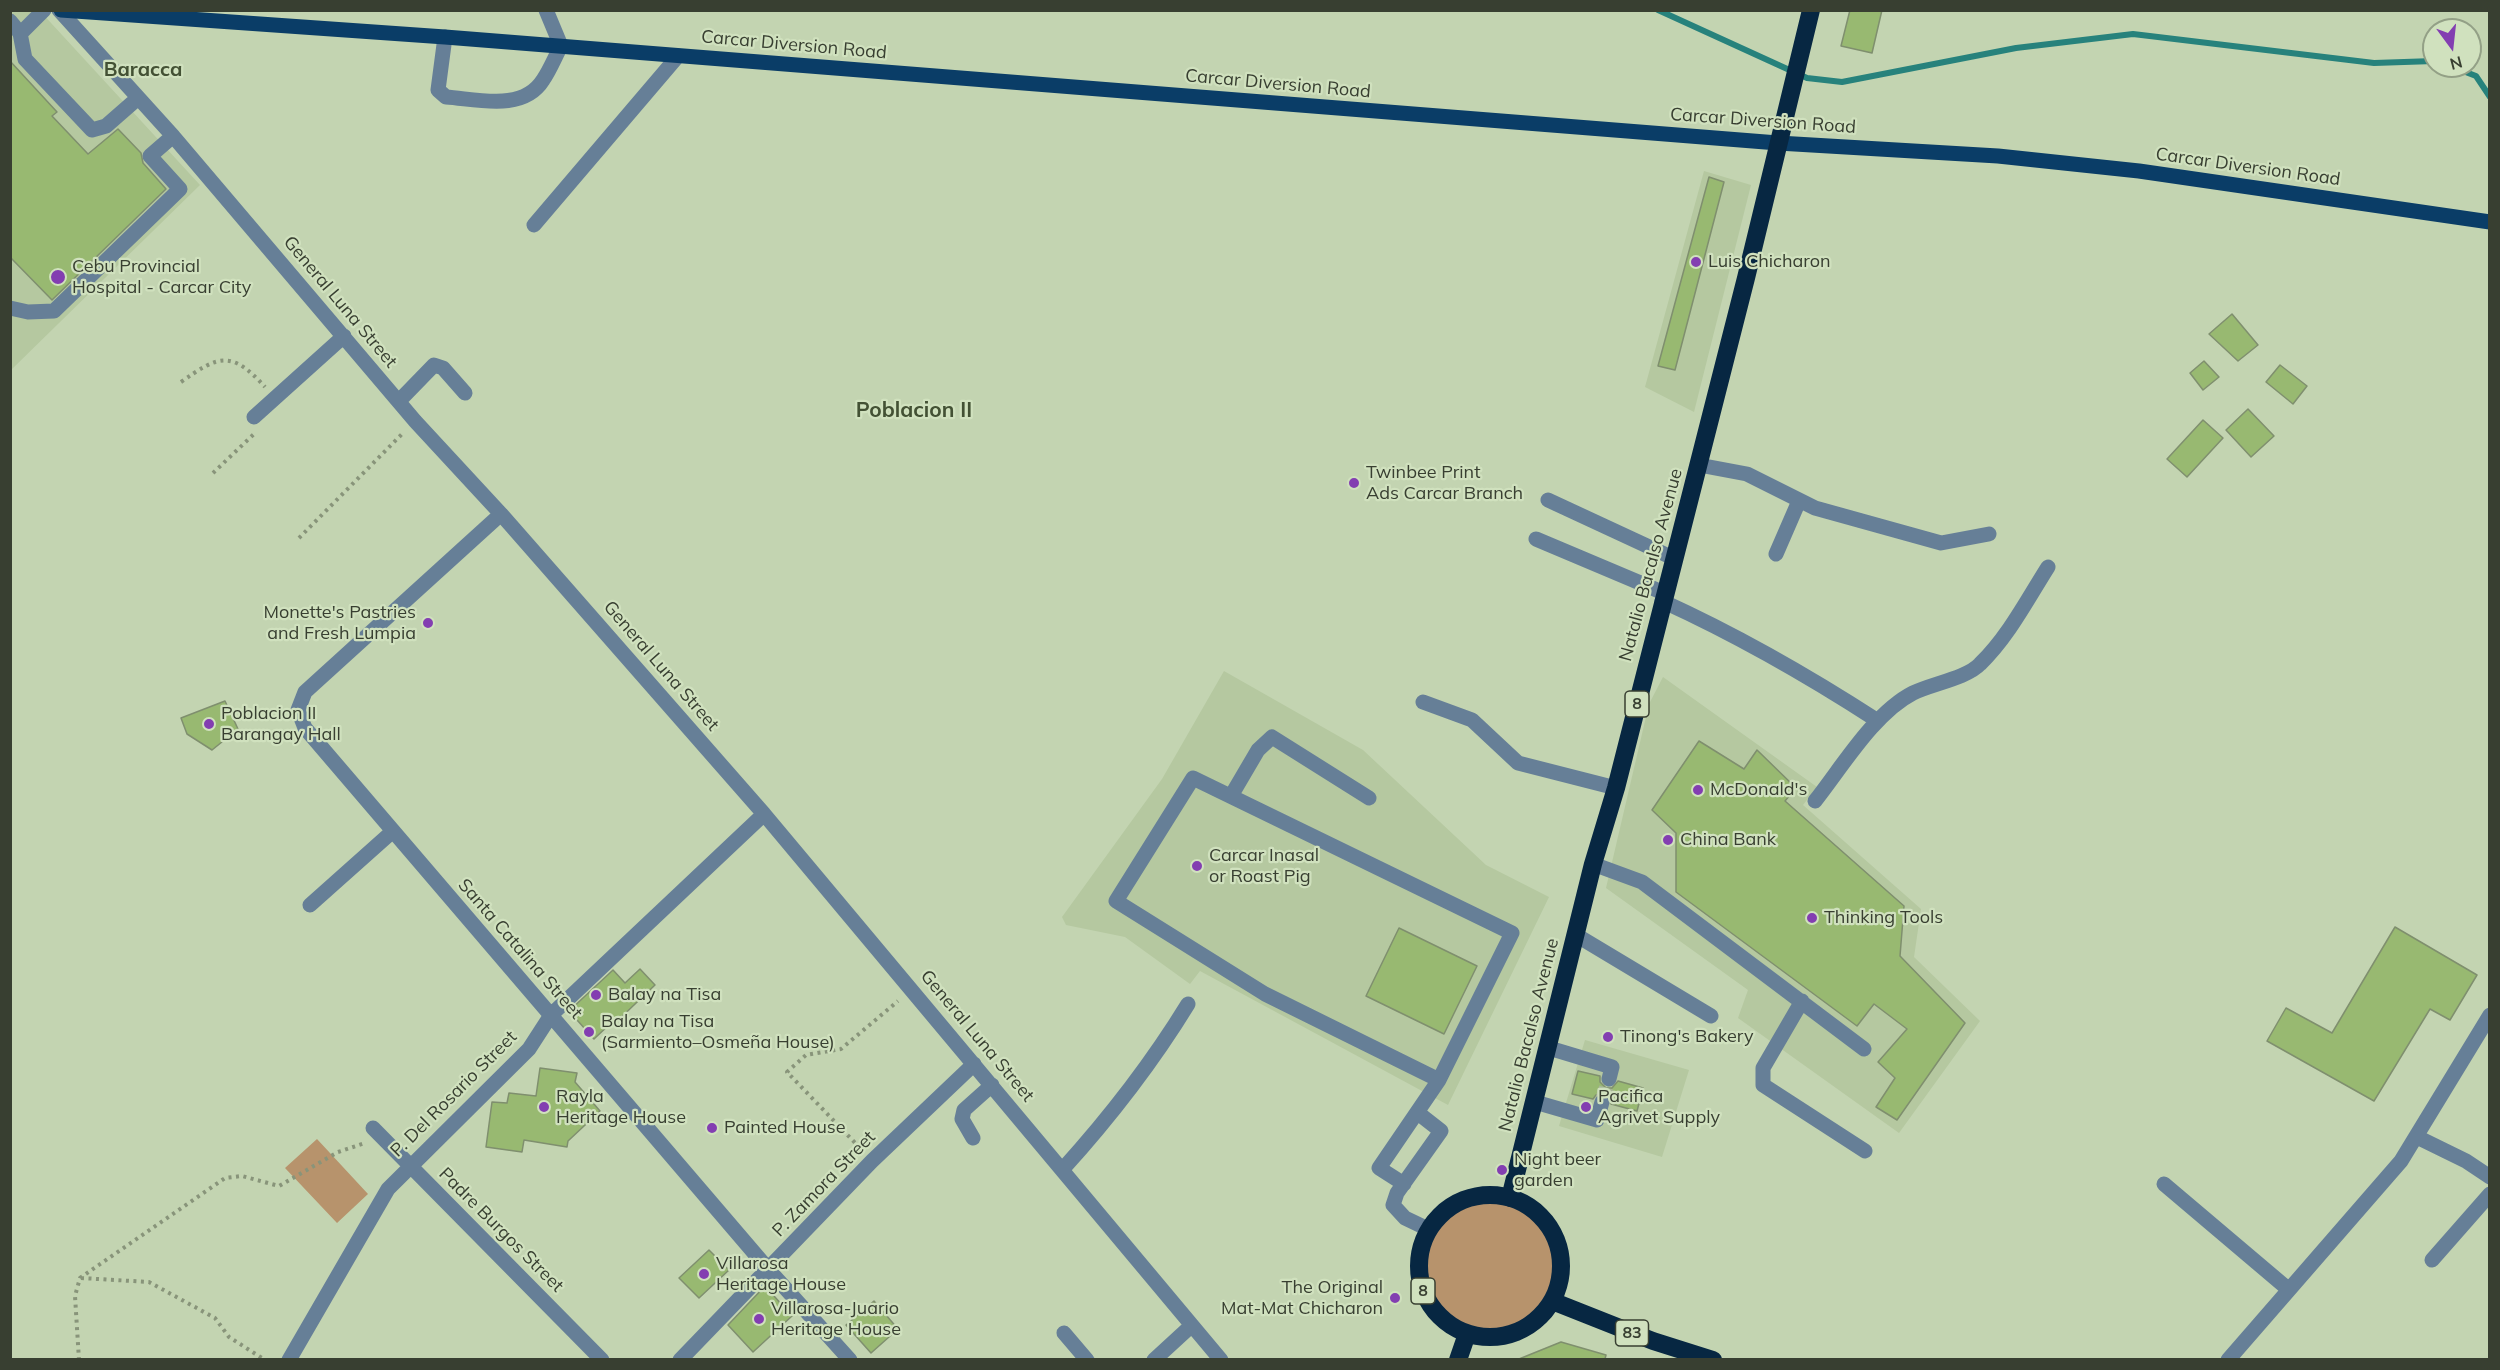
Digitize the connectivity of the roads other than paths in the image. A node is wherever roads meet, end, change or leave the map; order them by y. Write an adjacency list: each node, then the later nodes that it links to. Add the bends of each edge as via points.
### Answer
1 (44, 10): 6 (street)
2 (60, 10): 7 (main road, Carcar Diversion Road); 10 (street, General Luna Street)
3 (546, 10): 8 (street)
4 (1811, 10): 12 (highway, Natalio Bacalso Avenue / 8)
5 (10, 21): 6 (street)
6 (20, 34): 10 (street, via 25,59 92,130 106,126)
7 (446, 37): 8 (main road, Carcar Diversion Road); 8 (street, via 438,90 446,97 456,98 510,101 525,97 542,82)
8 (561, 46): 9 (main road, Carcar Diversion Road)
9 (678, 56): 12 (main road, Carcar Diversion Road); 14 (street)
10 (138, 98): 11 (street, General Luna Street)
11 (173, 136): 15 (street, via 150,156 180,189 54,311); 16 (street, General Luna Street)
12 (1778, 142): 13 (main road, Carcar Diversion Road, via 1998,156 2139,171); 20 (highway, Natalio Bacalso Avenue / 8)
13 (2490, 222)
14 (534, 225)
15 (10, 308)
16 (344, 336): 18 (street, General Luna Street); 19 (street)
17 (465, 393): 18 (street, via 443,368 434,365)
18 (399, 401): 23 (street, General Luna Street)
19 (254, 417)
20 (1699, 465): 22 (street, via 1747,474); 27 (highway, Natalio Bacalso Avenue / 8)
21 (1548, 500): 27 (street)
22 (1798, 501): 24 (street, via 1941,543); 26 (street)
23 (501, 514): 36 (street, General Luna Street); 37 (street, Santa Catalina Street, via 305,692 298,710 305,728)
24 (1989, 534)
25 (1536, 539): 29 (street)
26 (1776, 554)
27 (1673, 558): 29 (highway, Natalio Bacalso Avenue / 8)
28 (2048, 567): 31 (street, via 2000,642 1978,667 1912,694)
29 (1663, 597): 31 (street, via 1794,667); 32 (highway, Natalio Bacalso Avenue / 8)
30 (1424, 702): 32 (street, via 1472,720 1518,763)
31 (1878, 721): 35 (street)
32 (1616, 788): 38 (highway, Natalio Bacalso Avenue / 8)
33 (1231, 796): 34 (street, via 1258,750 1272,737); 50 (street, via 1512,933); 50 (street, via 1193,778 1116,901 1265,994)
34 (1369, 798)
35 (1815, 801)
36 (765, 814): 43 (street, P. Del Rosario Street); 48 (street, General Luna Street)
37 (393, 831): 39 (street); 43 (street, Santa Catalina Street)
38 (1593, 864): 40 (highway, Natalio Bacalso Avenue / 8); 41 (street, via 1642,882)
39 (310, 905)
40 (1576, 935): 45 (street); 46 (highway, Natalio Bacalso Avenue / 8)
41 (1802, 1001): 47 (street); 58 (street, via 1763,1068 1763,1085)
42 (1188, 1004): 60 (street, via 1155,1058)
43 (551, 1015): 59 (street, P. Del Rosario Street, via 529,1049); 68 (street, Santa Catalina Street)
44 (2490, 1015): 56 (street)
45 (1711, 1016)
46 (1549, 1048): 49 (street, via 1612,1066); 52 (highway, Natalio Bacalso Avenue / 8)
47 (1864, 1049)
48 (974, 1064): 51 (street, General Luna Street); 68 (street, P. Zamora Street, via 872,1161)
49 (1609, 1079)
50 (1439, 1080): 54 (street)
51 (992, 1085): 57 (street, via 964,1110 962,1119); 60 (street, General Luna Street)
52 (1535, 1102): 53 (street, via 1597,1120); 65 (highway, Natalio Bacalso Avenue / 8)
53 (1602, 1102)
54 (1418, 1113): 62 (street, via 1441,1131); 62 (street, via 1379,1168)
55 (378, 1133): 59 (street, Padre Burgos Street)
56 (2417, 1137): 61 (street, via 2466,1161); 69 (street, via 2401,1161)
57 (973, 1138)
58 (1865, 1151)
59 (409, 1166): 74 (street, P. Del Rosario Street, via 388,1189); 75 (street, Padre Burgos Street)
60 (1062, 1170): 71 (street, General Luna Street)
61 (2490, 1178)
62 (1404, 1184): 66 (street, via 1393,1205 1405,1218)
63 (2164, 1184): 69 (street)
64 (2490, 1194): 67 (street)
65 (1510, 1198): 66 (highway, 8, via 1473,1197 1440,1215); 70 (highway, 8, via 1530,1207 1546,1221 1556,1239 1560,1281)
66 (1428, 1229): 73 (highway, 8, via 1418,1264 1426,1299 1436,1315)
67 (2432, 1260)
68 (768, 1269): 76 (street, P. Zamora Street); 77 (street, Santa Catalina Street)
69 (2288, 1289): 83 (street)
70 (1552, 1301): 73 (highway, 8, via 1537,1320 1515,1333 1492,1338); 82 (highway, 83, via 1653,1341)
71 (1191, 1326): 79 (street); 80 (street, General Luna Street)
72 (1064, 1333): 78 (street)
73 (1467, 1334): 81 (highway)
74 (289, 1359)
75 (602, 1359)
76 (680, 1359)
77 (850, 1359)
78 (1087, 1359)
79 (1154, 1359)
80 (1221, 1359)
81 (1458, 1359)
82 (1713, 1359)
83 (2228, 1359)

